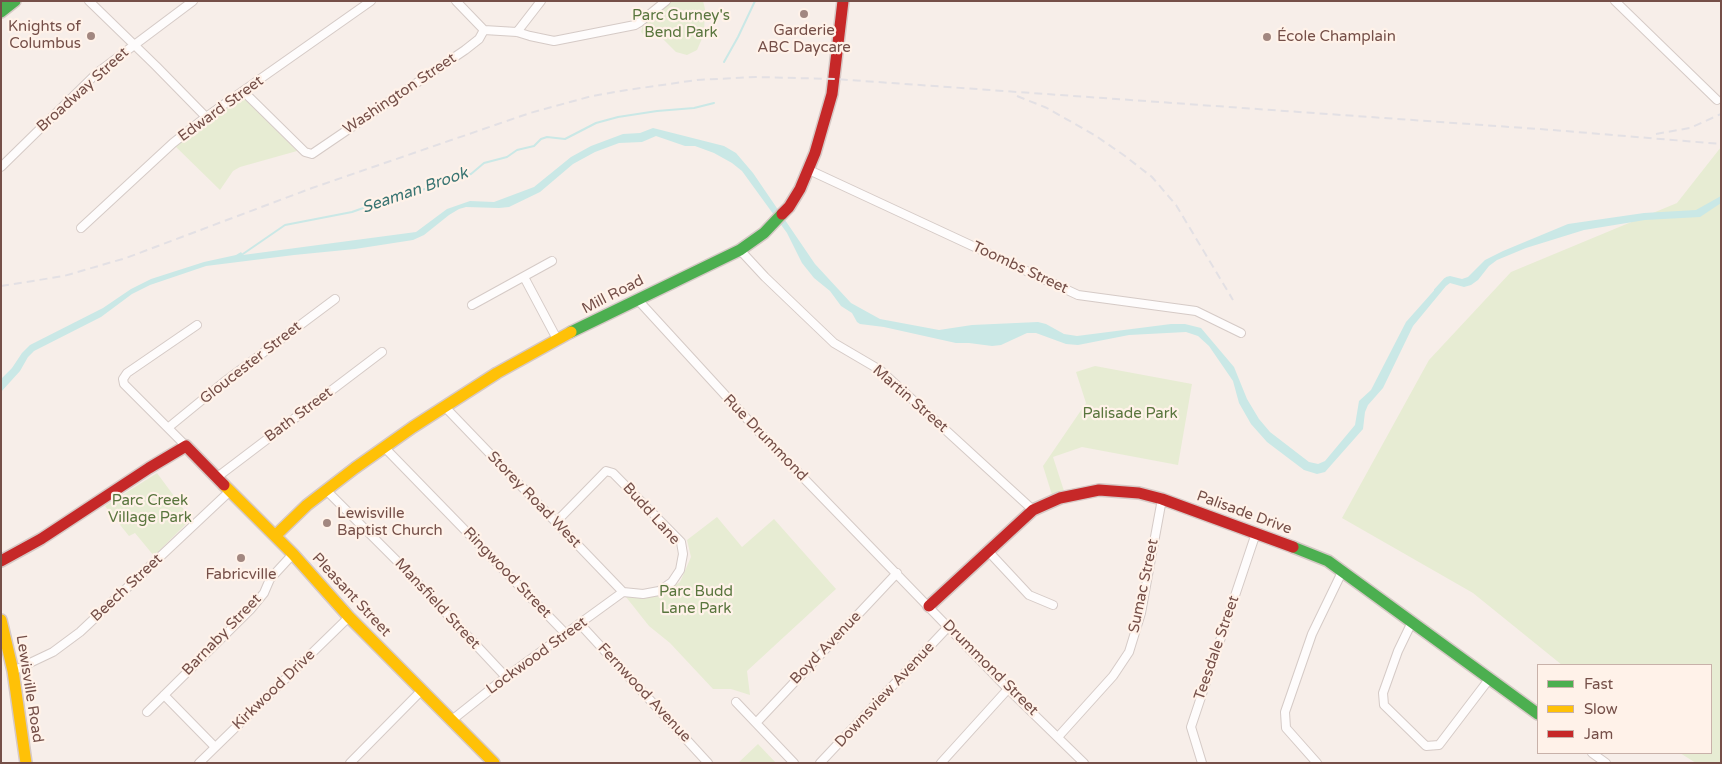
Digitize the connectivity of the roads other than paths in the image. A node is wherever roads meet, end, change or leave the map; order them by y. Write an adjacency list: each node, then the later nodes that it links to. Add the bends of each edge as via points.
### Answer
1 (15, 1): 10 (street)
2 (89, 1): 13 (street)
3 (193, 1): 13 (street, Broadway Street)
4 (370, 1): 14 (street, Edward Street)
5 (456, 1): 11 (street)
6 (541, 1): 12 (street)
7 (666, 1): 12 (street, via 635,25 554,41)
8 (843, 1): 18 (street, Mill Road, via 832,94)
9 (1615, 1): 15 (street)
10 (1, 12)
11 (484, 30): 12 (street); 14 (street, Washington Street, via 479,39 465,50 312,154 305,152)
12 (517, 32)
13 (134, 44): 16 (street); 17 (street, Broadway Street, via 98,72)
14 (244, 92): 16 (street, Edward Street)
15 (1717, 100)
16 (206, 117): 19 (street, Edward Street, via 172,143)
17 (1, 167)
18 (809, 170): 20 (street, Mill Road, via 789,206 764,233); 27 (street, Toombs Street, via 1078,295 1196,311)
19 (81, 228)
20 (740, 250): 24 (street, Mill Road); 38 (street, Martin Street, via 834,343 880,370)
21 (552, 260): 22 (street)
22 (524, 277): 25 (street); 28 (street)
23 (335, 298): 31 (street, Gloucester Street)
24 (637, 299): 28 (street, Mill Road); 46 (street, Rue Drummond, via 758,432)
25 (472, 305)
26 (197, 325): 31 (street, Pleasant Street, via 123,379 124,384)
27 (1240, 333)
28 (557, 339): 30 (street, Mill Road)
29 (382, 352): 34 (street, Bath Street)
30 (444, 407): 33 (street, Mill Road); 39 (street, Storey Road West)
31 (169, 428): 32 (street, Pleasant Street)
32 (186, 446): 34 (street, Pleasant Street); 44 (street)
33 (384, 447): 35 (street, Mill Road); 55 (street, Ringwood Street)
34 (216, 478): 36 (street, Pleasant Street)
35 (326, 490): 41 (street, Mill Road); 57 (street, Mansfield Street)
36 (230, 491): 41 (street, Pleasant Street); 56 (street, Beech Street, via 80,632 53,652)
37 (1162, 499): 38 (street, Palisade Drive, via 1139,493 1099,490 1060,498); 40 (street, Palisade Drive); 67 (street, Sumac Street, via 1141,613 1129,652 1114,676)
38 (1033, 510): 42 (street, Palisade Drive)
39 (556, 522): 47 (street, Storey Road West); 47 (street, Budd Lane, via 606,471 613,472 680,542 683,554 680,570 672,582 659,591 643,594)
40 (1256, 533): 45 (street, Palisade Drive, via 1328,561); 79 (street, Teesdale Street, via 1191,726)
41 (275, 536): 43 (street, Pleasant Street)
42 (988, 551): 48 (street, via 1029,595); 49 (street, Palisade Drive)
43 (293, 554): 50 (street, Pleasant Street); 61 (street, Barnaby Street, via 250,610)
44 (1, 561)
45 (1342, 572): 51 (street, Palisade Drive); 80 (street, via 1312,634 1285,712 1286,728)
46 (897, 573): 49 (street, Drummond Street); 66 (street, Boyd Avenue)
47 (623, 592): 52 (street, Lockwood Street)
48 (1053, 605)
49 (929, 606): 54 (street, Drummond Street)
50 (349, 617): 60 (street, Pleasant Street); 68 (street, Kirkwood Drive)
51 (1412, 622): 58 (street, Palisade Drive); 58 (street, via 1383,693 1384,705 1426,746 1439,745)
52 (580, 624): 55 (street, Lockwood Street); 75 (street, Fernwood Avenue)
53 (2, 627): 56 (street, Lewisville Road)
54 (948, 627): 59 (street, Drummond Street); 77 (street, Downsview Avenue)
55 (566, 634): 57 (street, Lockwood Street)
56 (13, 671): 71 (street, Lewisville Road)
57 (506, 677): 65 (street, Lockwood Street)
58 (1490, 678): 64 (street, Palisade Drive)
59 (1008, 689): 67 (street, Drummond Street); 70 (street)
60 (422, 690): 65 (street, Pleasant Street); 73 (street)
61 (164, 695): 63 (street, Barnaby Street); 68 (street)
62 (736, 702): 66 (street)
63 (147, 712)
64 (1537, 713)
65 (452, 720): 74 (street, Pleasant Street)
66 (756, 723): 76 (street)
67 (1058, 737): 78 (street, Drummond Street)
68 (214, 747): 72 (street, Kirkwood Drive)
69 (1593, 754): 81 (street)
70 (944, 761)
71 (26, 763)
72 (199, 763)
73 (350, 763)
74 (494, 763)
75 (708, 763)
76 (794, 763)
77 (820, 763)
78 (1084, 763)
79 (1202, 763)
80 (1317, 763)
81 (1606, 763)

